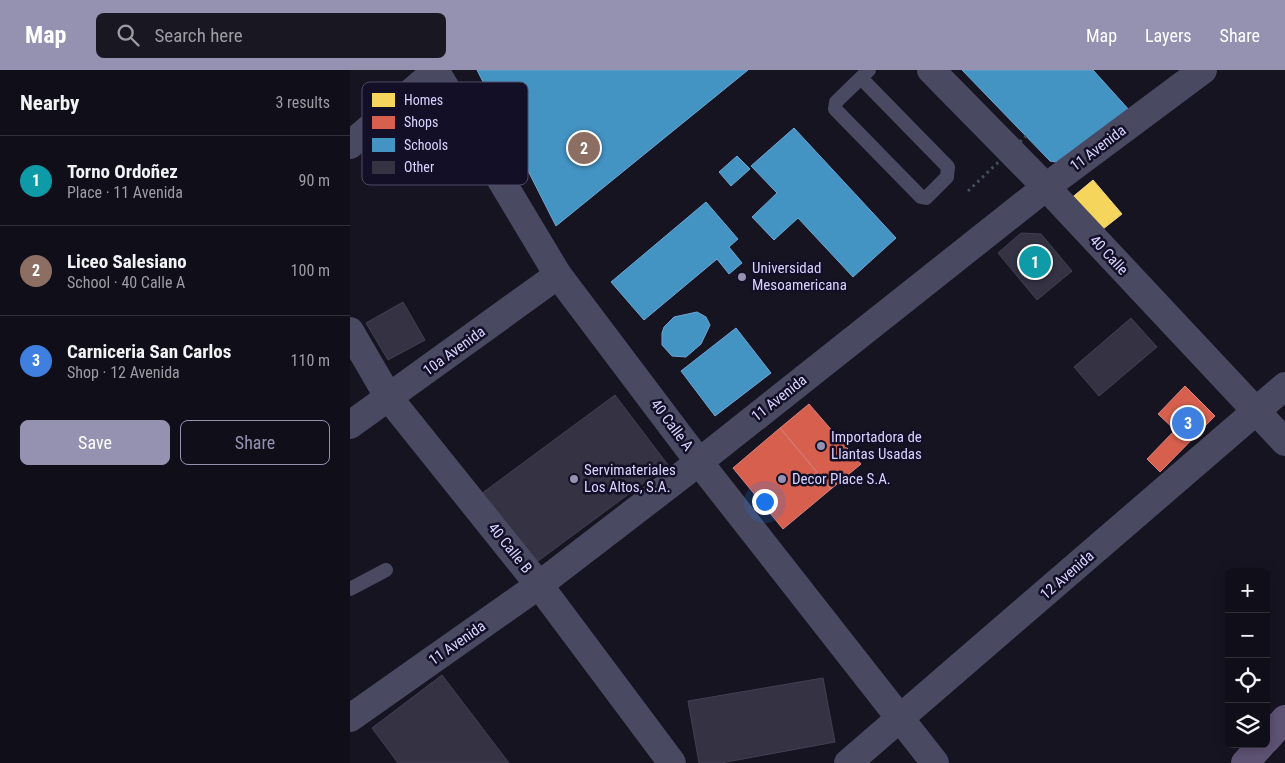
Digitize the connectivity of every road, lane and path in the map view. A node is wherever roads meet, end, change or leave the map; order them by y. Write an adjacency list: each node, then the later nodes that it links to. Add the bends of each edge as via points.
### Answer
1 (435, 70): 5 (street); 6 (street, 40 Calle A)
2 (931, 70): 11 (street, 40 Calle)
3 (1203, 70): 11 (street, 11 Avenida)
4 (865, 74): 4 (lane, via 836,102 835,109 921,197 926,198 948,177 948,166)
5 (421, 82)
6 (442, 82)
7 (362, 134): 9 (street)
8 (1026, 136): 12 (path, bridge)
9 (350, 145)
10 (504, 185): 13 (street, 40 Calle A)
11 (1046, 187): 17 (street, 40 Calle); 20 (street, 11 Avenida)
12 (968, 191)
13 (558, 275): 16 (street, 10a Avenida); 20 (street, 40 Calle A)
14 (350, 331): 16 (street, 40 Calle B)
15 (1285, 386): 17 (street, 12 Avenida)
16 (389, 398): 18 (street, 10a Avenida); 22 (street, 40 Calle B)
17 (1256, 412): 19 (street, 40 Calle); 25 (street, 12 Avenida)
18 (350, 425)
19 (1285, 442)
20 (700, 462): 22 (street, 11 Avenida); 25 (street, 40 Calle A)
21 (386, 570): 23 (lane)
22 (539, 585): 24 (street, 11 Avenida); 29 (street, 40 Calle B)
23 (350, 589)
24 (353, 709)
25 (900, 718): 30 (street, 12 Avenida); 31 (street, 40 Calle A)
26 (1285, 719): 27 (main road)
27 (1270, 736)
28 (1259, 748): 32 (main road)
29 (672, 763)
30 (848, 763)
31 (935, 763)
32 (1246, 763)

